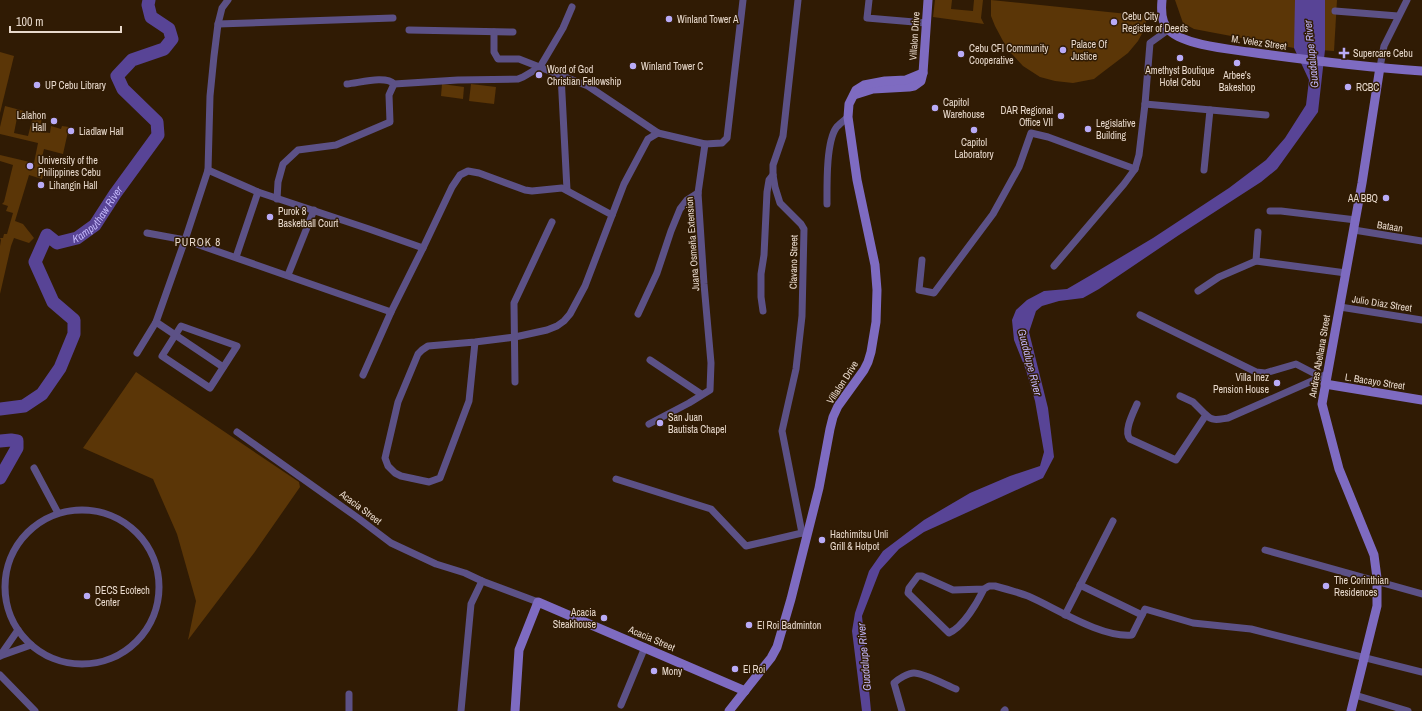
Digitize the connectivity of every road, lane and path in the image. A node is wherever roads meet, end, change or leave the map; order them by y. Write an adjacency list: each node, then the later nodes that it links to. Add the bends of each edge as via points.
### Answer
1 (228, 0): 13 (street, via 222,8)
2 (743, 0): 29 (street, via 727,138 722,143)
3 (798, 0): 33 (street, Clavano Street, via 783,136 773,165)
4 (868, 0): 12 (street, via 867,18)
5 (928, 0): 12 (street, Villalon Drive)
6 (1162, 0): 15 (street, via 1162,15)
7 (1406, 0): 10 (street)
8 (572, 7): 18 (street)
9 (1335, 11): 10 (street)
10 (1398, 16): 19 (street, via 1384,46)
11 (393, 18): 13 (street)
12 (926, 23): 27 (street, Villalon Drive, via 923,73 906,80 864,85 856,90 849,104)
13 (218, 24): 31 (street, via 210,96)
14 (408, 30): 16 (street)
15 (1168, 30): 19 (street, M. Velez Street, via 1181,38 1216,47); 24 (street, via 1150,43)
16 (494, 32): 17 (street); 18 (street, via 494,52 498,59 519,59)
17 (513, 32)
18 (540, 67): 21 (street); 23 (street, via 518,79)
19 (1380, 67): 20 (street, M. Velez Street); 42 (street, Andres Abellana Street)
20 (1422, 71)
21 (561, 75): 28 (street, via 588,86); 34 (street)
22 (347, 84): 23 (street, via 382,80)
23 (394, 84): 37 (street, via 390,95 390,122 336,145 298,150 283,164)
24 (1145, 104): 25 (street); 30 (street)
25 (1210, 110): 26 (street); 32 (street)
26 (1266, 115)
27 (848, 117): 38 (street, via 836,128 832,138); 84 (street, Villalon Drive, via 875,265 876,322 868,362 833,417 819,488)
28 (658, 133): 29 (street); 41 (street, via 648,139 643,147)
29 (705, 144): 36 (street, Juana Osmeña Extension)
30 (1135, 169): 51 (street, via 1031,133 1019,167 993,214 934,293 919,290); 53 (street)
31 (208, 170): 35 (street); 47 (street)
32 (1204, 170)
33 (773, 175): 58 (street, via 769,180 767,192 761,274); 84 (street, Clavano Street, via 780,202 804,229 802,316 796,369 782,431)
34 (567, 190): 41 (street); 49 (street, via 525,190 468,171 460,175 452,187)
35 (258, 192): 37 (street); 50 (street)
36 (698, 194): 60 (street, via 687,200 680,209 657,273); 73 (street, Juana Osmeña Extension, via 711,380 710,390)
37 (277, 199): 39 (street)
38 (827, 204)
39 (314, 210): 49 (street); 55 (street)
40 (1270, 211): 42 (street)
41 (612, 215): 65 (street, via 585,286 570,314 552,328)
42 (1356, 220): 44 (street, Andres Abellana Street)
43 (552, 222): 65 (street, via 514,303)
44 (1354, 230): 48 (street, Bataan); 54 (street, Andres Abellana Street)
45 (1258, 232): 52 (street)
46 (147, 233): 47 (street)
47 (185, 240): 50 (street); 63 (street)
48 (1422, 242)
49 (423, 248): 59 (street)
50 (236, 257): 55 (street)
51 (922, 260)
52 (1256, 261): 54 (street); 56 (street, via 1219,277)
53 (1054, 266)
54 (1346, 273): 57 (street, Andres Abellana Street)
55 (288, 275): 59 (street)
56 (1198, 291)
57 (1340, 307): 62 (street, Julio Diaz Street); 71 (street, Andres Abellana Street)
58 (763, 311)
59 (391, 312): 70 (street)
60 (638, 314)
61 (1140, 315): 71 (street, via 1256,372 1265,373 1296,364)
62 (1422, 320)
63 (156, 322): 64 (street); 67 (street)
64 (176, 335): 69 (street); 69 (street, via 181,326 237,346); 69 (street, via 162,356 210,388)
65 (515, 337): 66 (street); 72 (street)
66 (476, 342): 66 (street, via 428,346 418,354 398,402 385,458 395,473 429,482 440,478 469,401)
67 (137, 353)
68 (650, 360): 73 (street)
69 (223, 366)
70 (363, 374)
71 (1324, 379): 75 (street, L. Bacayo Street); 77 (street, via 1228,418 1214,420); 87 (street, Andres Abellana Street, via 1322,404 1332,446 1348,494 1374,555)
72 (515, 382)
73 (700, 394): 78 (street, Juana Osmeña Extension, via 689,403)
74 (1180, 396): 77 (street, via 1193,402)
75 (1422, 400)
76 (1137, 404): 77 (street, via 1127,436 1176,460)
77 (1206, 416)
78 (649, 424)
79 (237, 432): 86 (street, Acacia Street, via 391,543 436,564)
80 (34, 468): 82 (street)
81 (616, 479): 84 (street, via 711,509 746,546)
82 (58, 513): 94 (street, via 30,528 18,542 9,559 5,595 9,613); 95 (street, via 82,509 100,512 118,518 133,529 154,559 159,577 157,605 150,622 137,641 118,655 101,662 64,662 46,655)
83 (1113, 521): 88 (street)
84 (805, 533): 102 (street, Villalon Drive, via 791,599 777,647)
85 (1265, 550): 87 (street)
86 (482, 581): 91 (street, Acacia Street); 108 (street, via 471,604)
87 (1378, 583): 90 (street); 98 (street, Andres Abellana Street, via 1377,606)
88 (1080, 585): 92 (street); 93 (street)
89 (984, 589): 89 (street, via 953,590 918,576 908,593 949,633 956,630 978,602); 92 (street, via 995,586 1028,597)
90 (1422, 594)
91 (538, 602): 96 (street, Acacia Street); 109 (street, via 519,650)
92 (1065, 615): 93 (street, via 1095,628 1123,636 1132,635)
93 (1142, 615): 98 (street, via 1145,609 1193,623 1251,629)
94 (18, 630): 95 (street); 97 (street)
95 (31, 645): 97 (street)
96 (645, 647): 102 (street, Acacia Street); 105 (street)
97 (0, 656)
98 (1365, 657): 99 (street); 104 (street, Andres Abellana Street)
99 (1422, 672)
100 (0, 675): 106 (street)
101 (956, 689): 111 (street, via 912,672 894,684)
102 (745, 691): 110 (street, Villalon Drive)
103 (350, 694): 107 (street)
104 (1355, 695): 112 (street, Andres Abellana Street); 113 (street)
105 (621, 705)
106 (35, 711)
107 (349, 711)
108 (461, 711)
109 (515, 711)
110 (730, 711)
111 (902, 711)
112 (1351, 711)
113 (1408, 711)

